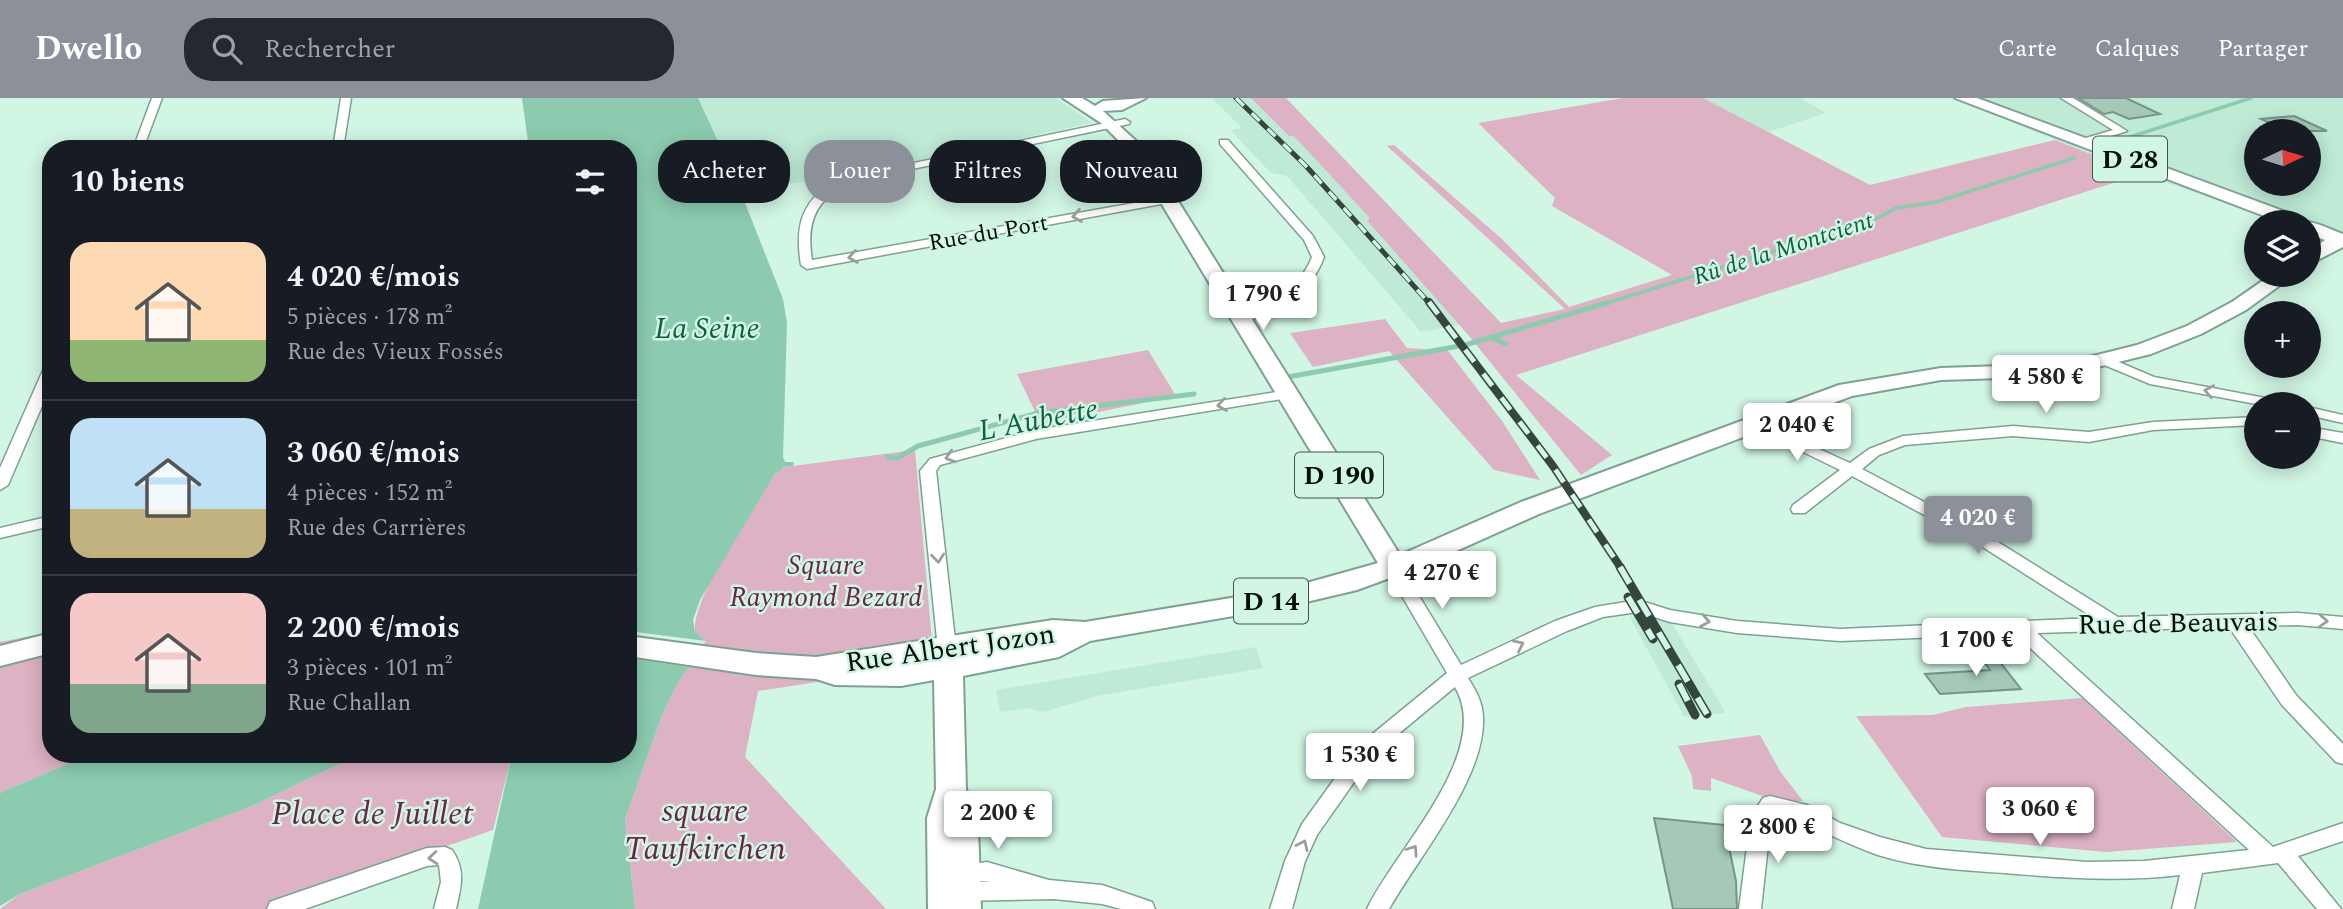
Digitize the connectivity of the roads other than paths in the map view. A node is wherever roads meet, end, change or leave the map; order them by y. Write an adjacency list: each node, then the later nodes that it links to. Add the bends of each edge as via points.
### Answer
1 (157, 98): 11 (street)
2 (345, 98): 12 (street)
3 (1071, 98): 10 (main road, D 190)
4 (1087, 98): 10 (main road, D 190)
5 (1138, 98): 10 (main road)
6 (1147, 98): 10 (main road)
7 (1948, 98): 19 (main road, D 28)
8 (1963, 98): 15 (main road, D 28)
9 (2066, 98): 15 (street, via 2122,131)
10 (1113, 115): 13 (main road, D 190); 16 (street, Rue du Port, one-way to 10, via 807,265 804,229 824,190 832,184)
11 (141, 140)
12 (339, 140)
13 (1131, 140)
14 (1224, 142): 25 (street, via 1318,253 1314,267 1272,310)
15 (2082, 142): 18 (main road, D 28)
16 (1151, 203)
17 (1170, 203): 25 (main road, D 190)
18 (2264, 210)
19 (2244, 213)
20 (2321, 233): 22 (main road)
21 (2321, 240): 22 (main road)
22 (2341, 244): 23 (main road)
23 (2321, 253)
24 (2267, 287): 26 (main road, D 14, via 2194,330)
25 (1242, 318): 28 (main road, D 190)
26 (2106, 361): 29 (street, one-way to 26, via 2150,380); 33 (main road, D 14, via 2061,370 1971,371 1884,382 1847,390)
27 (42, 389): 37 (street)
28 (1286, 389): 41 (main road, D 190); 49 (street, one-way to 49, via 1035,435 941,459 928,471)
29 (2244, 398)
30 (2321, 414): 31 (street)
31 (2343, 419)
32 (2244, 422): 36 (street, via 2153,426 2089,437 2003,431 1903,441 1874,452)
33 (1755, 425): 36 (street); 41 (main road, D 14, via 1507,517)
34 (2321, 434): 35 (street)
35 (2343, 438)
36 (1853, 469): 38 (street); 43 (street, via 1997,546)
37 (0, 485)
38 (1799, 509)
39 (42, 523): 40 (street)
40 (0, 533)
41 (1393, 567): 49 (main road, Rue Albert Jozon / D 14, via 1296,596 1085,632 1059,647); 52 (street, D 190)
42 (2234, 620): 43 (street, Rue de Beauvais); 44 (street, Rue de Beauvais, one-way to 44); 53 (street, via 2289,700)
43 (2115, 623): 45 (street, Rue de Beauvais)
44 (2343, 623)
45 (2018, 626): 52 (street, Rue de Beauvais, one-way to 45, via 1561,626 1616,607 1639,606 1737,627 1840,635); 55 (street)
46 (42, 645): 48 (main road)
47 (637, 647): 49 (main road, Rue Albert Jozon / D 14, via 835,674 887,675)
48 (0, 656)
49 (948, 659): 57 (main road, via 951,789 943,818)
50 (42, 661): 51 (main road)
51 (0, 672)
52 (1451, 680): 61 (street, one-way to 52, via 1295,861 1313,824 1366,750); 62 (street, one-way to 52, via 1464,767 1474,707)
53 (2343, 756)
54 (2343, 832): 55 (street)
55 (2276, 855): 56 (street); 65 (street)
56 (2193, 865): 63 (street, via 2087,871 1926,858 1844,833 1773,804 1765,807 1761,816); 64 (street)
57 (954, 889): 60 (street, via 1047,889 1111,897)
58 (278, 909): 59 (street, one-way to 58, via 452,880 452,864 445,856 427,856)
59 (444, 909)
60 (1144, 909)
61 (1281, 909)
62 (1378, 909)
63 (1750, 909)
64 (2183, 909)
65 (2330, 909)

